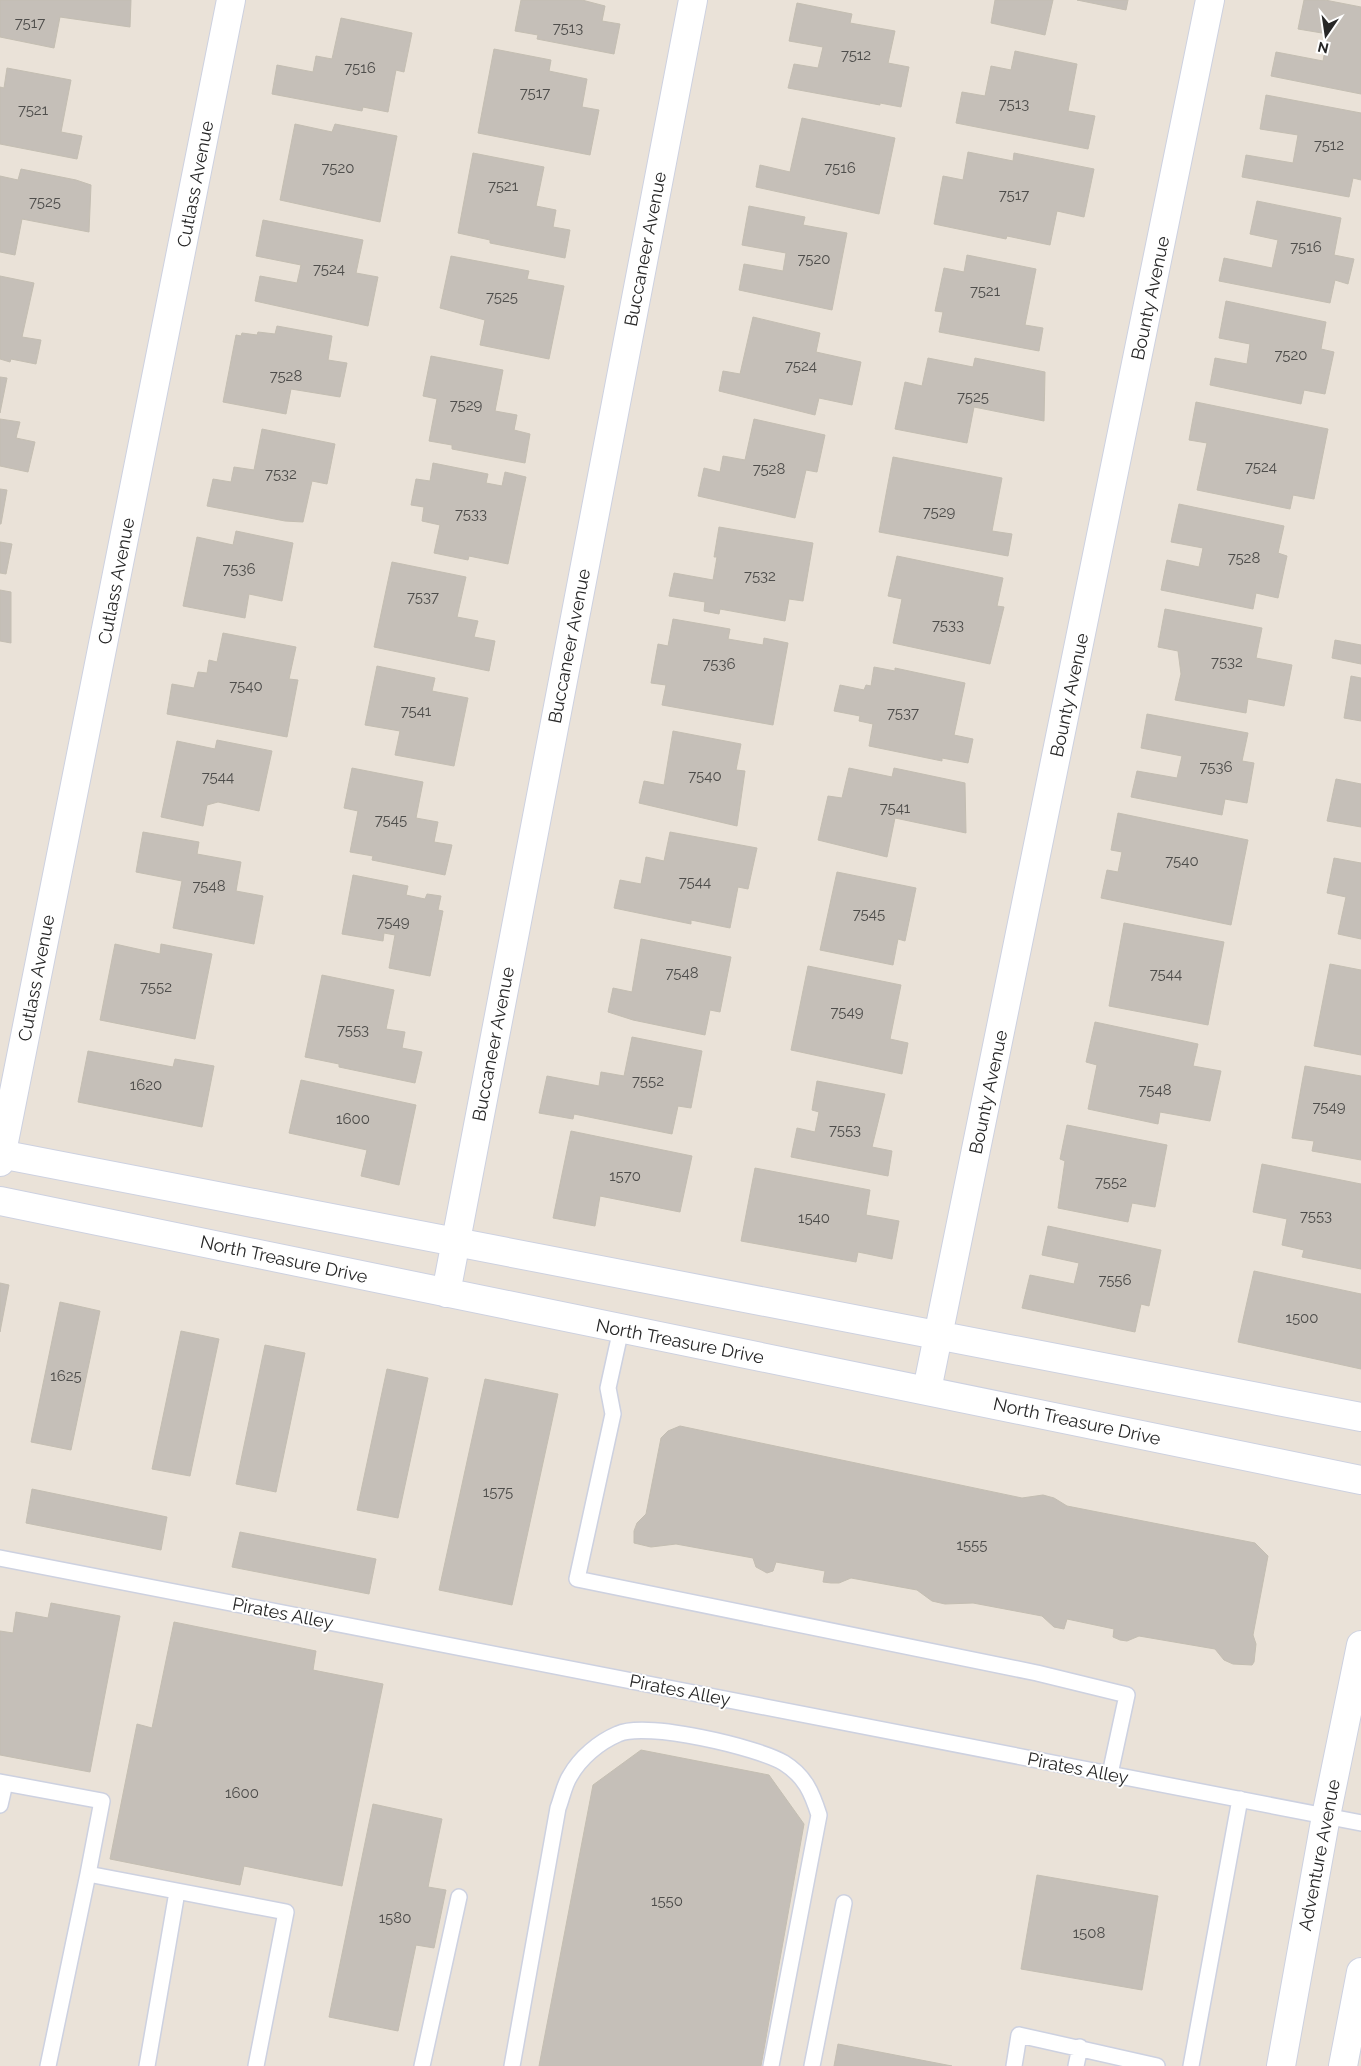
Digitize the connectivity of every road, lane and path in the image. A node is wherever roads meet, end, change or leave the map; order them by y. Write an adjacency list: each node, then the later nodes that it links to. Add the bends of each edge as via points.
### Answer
1 (231, 0): 4 (street, Cutlass Avenue)
2 (693, 0): 6 (street, Buccaneer Avenue)
3 (1210, 0): 9 (street, Bounty Avenue)
4 (0, 1156): 6 (street)
5 (0, 1201): 7 (street, North Treasure Drive)
6 (455, 1241): 7 (street, Buccaneer Avenue); 9 (street)
7 (446, 1293): 8 (street, North Treasure Drive)
8 (621, 1329): 10 (street, North Treasure Drive); 15 (lane, via 608,1388 613,1414 577,1579 1037,1672 1127,1695)
9 (938, 1338): 10 (street, Bounty Avenue); 11 (street)
10 (927, 1390): 12 (street, North Treasure Drive)
11 (1361, 1417)
12 (1361, 1480)
13 (0, 1558): 15 (lane, Pirates Alley)
14 (1361, 1646): 19 (street, Adventure Avenue)
15 (1110, 1774): 17 (lane, Pirates Alley)
16 (2, 1782): 18 (lane); 21 (lane, via 102,1801)
17 (1240, 1800): 19 (lane, Pirates Alley); 39 (lane)
18 (0, 1805)
19 (1326, 1816): 20 (lane, Pirates Alley); 40 (street, Adventure Avenue)
20 (1361, 1823)
21 (88, 1874): 22 (lane); 29 (lane)
22 (177, 1892): 30 (lane); 31 (lane, via 286,1912)
23 (459, 1897): 32 (lane)
24 (844, 1903): 35 (lane)
25 (1361, 1972): 27 (street)
26 (1080, 2048): 28 (lane); 36 (lane, via 1020,2035); 37 (lane)
27 (1349, 2061)
28 (1128, 2063): 38 (lane)
29 (48, 2066)
30 (147, 2066)
31 (256, 2066)
32 (422, 2066)
33 (512, 2066): 34 (lane, via 558,1808 570,1776 590,1751 619,1733 651,1729 751,1748 785,1763 810,1787 820,1815)
34 (770, 2066)
35 (812, 2066)
36 (1014, 2066)
37 (1076, 2066)
38 (1157, 2066)
39 (1191, 2066)
40 (1281, 2066)

